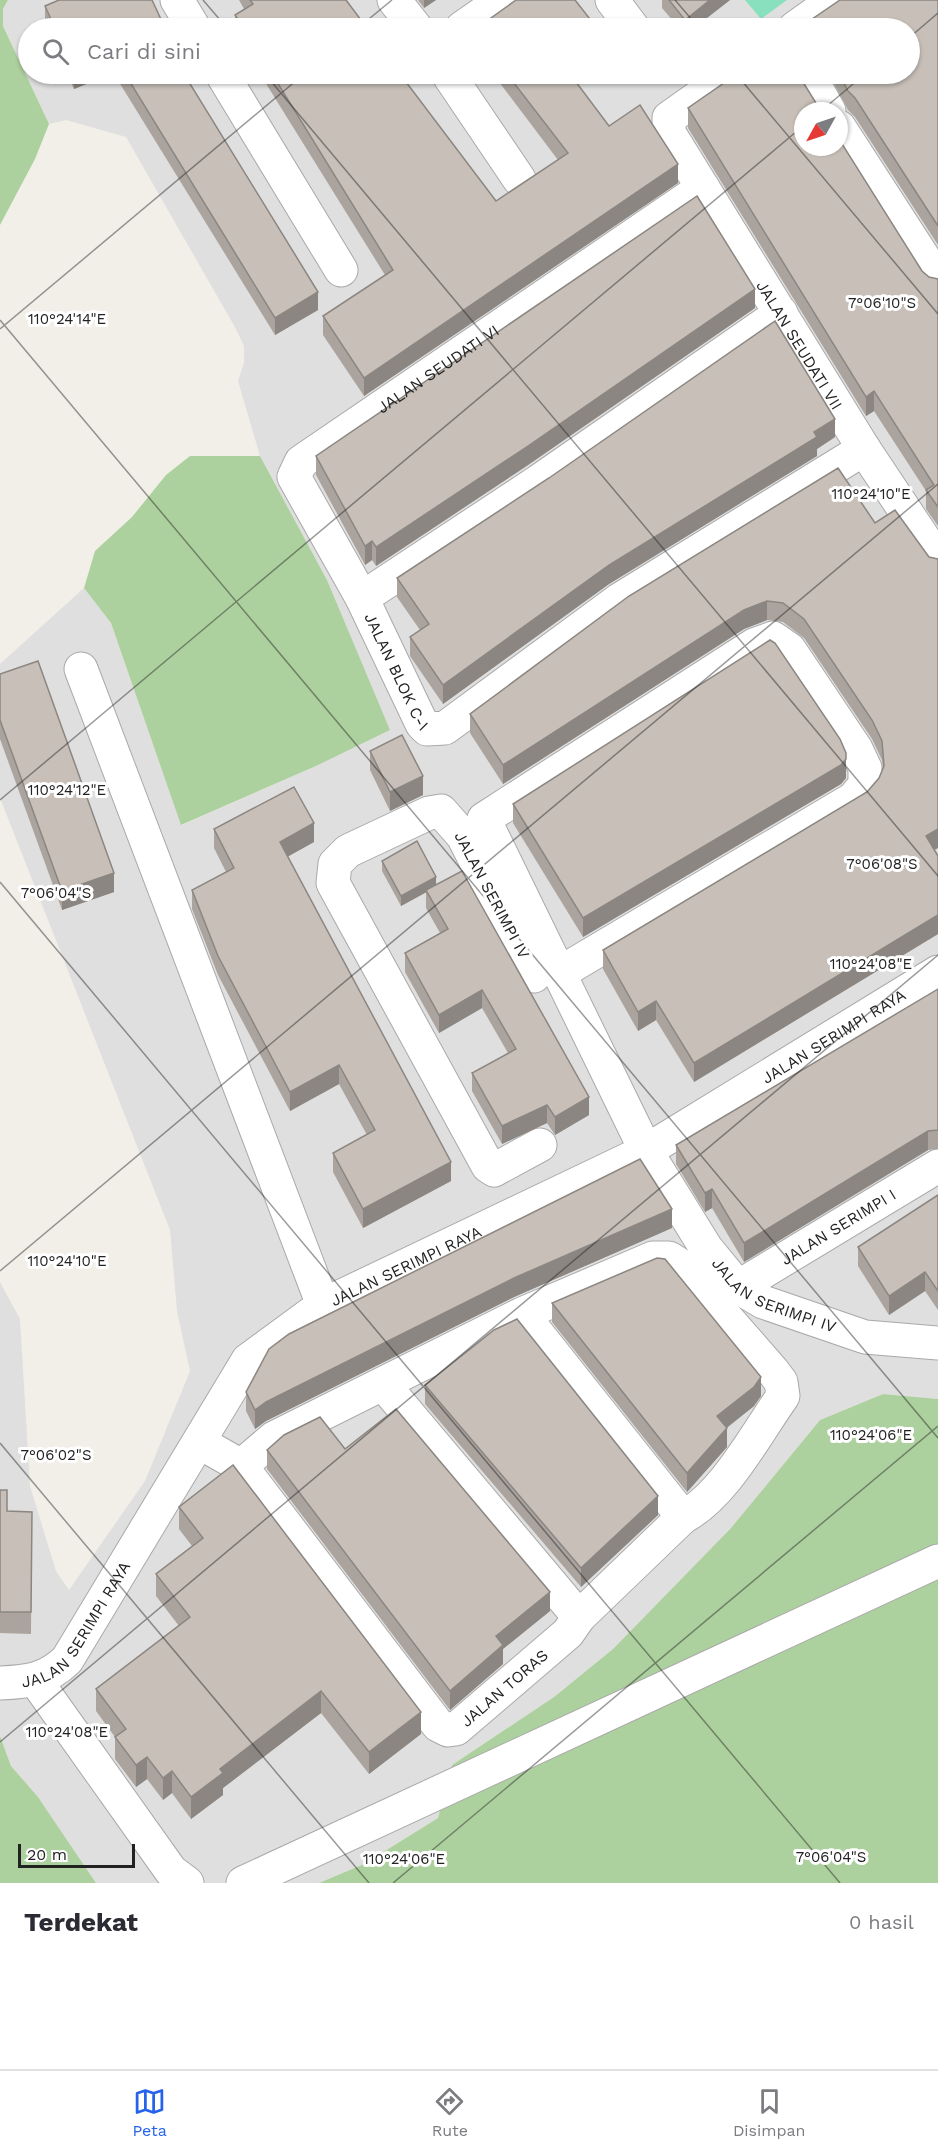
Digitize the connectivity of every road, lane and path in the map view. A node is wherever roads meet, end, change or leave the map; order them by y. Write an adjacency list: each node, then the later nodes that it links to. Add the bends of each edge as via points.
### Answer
1 (177, 0): 6 (street)
2 (394, 0): 7 (street)
3 (502, 0): 8 (street)
4 (612, 0): 9 (street)
5 (834, 0): 10 (street)
6 (188, 18)
7 (408, 18)
8 (476, 18)
9 (626, 18)
10 (809, 18)
11 (228, 84): 19 (street)
12 (455, 84): 17 (street)
13 (717, 84): 18 (street, JALAN SEUDATI VII, via 669,118 669,133)
14 (814, 84): 15 (street)
15 (824, 102)
16 (848, 141): 20 (street)
17 (519, 179)
18 (703, 188): 21 (street, JALAN SEUDATI VII); 24 (street, JALAN SEUDATI VI, via 301,462 294,477)
19 (342, 270)
20 (938, 280)
21 (781, 314): 22 (street, JALAN SEUDATI VII); 24 (street, JALAN BLOK C-I)
22 (864, 449): 23 (street, JALAN SEUDATI VII); 24 (street, JALAN BLOK C-I, via 619,600 445,728 428,729 422,724)
23 (938, 560)
24 (362, 598)
25 (81, 669): 32 (street)
26 (938, 972): 29 (street, JALAN SERIMPI RAYA)
27 (558, 974): 27 (street, JALAN SERIMPI IV, via 484,819 754,645 773,638 789,649 865,768 865,785 853,799); 29 (street, JALAN SERIMPI IV)
28 (540, 1145): 29 (street, JALAN SERIMPI IV, via 494,1170 488,1166 333,883 335,864 348,851 429,813 441,811 451,819)
29 (637, 1156): 31 (street, JALAN SERIMPI IV); 32 (street, JALAN SERIMPI RAYA)
30 (938, 1166): 31 (street, JALAN SERIMPI I)
31 (738, 1287): 34 (street, JALAN SERIMPI IV, via 763,1302 865,1337)
32 (323, 1305): 36 (street, JALAN SERIMPI RAYA, via 248,1360)
33 (522, 1314): 35 (street); 38 (street); 38 (street, via 653,1258 669,1258 680,1265 781,1382 783,1396 717,1492 701,1508)
34 (938, 1343)
35 (384, 1385): 37 (street, via 274,1438); 40 (street)
36 (199, 1442): 37 (street, JALAN TORAS); 41 (street, JALAN SERIMPI RAYA, via 67,1660 55,1672)
37 (241, 1466): 40 (street, JALAN TORAS, via 438,1725 448,1730 456,1729 568,1633)
38 (683, 1517): 40 (street)
39 (938, 1561): 44 (street)
40 (579, 1617)
41 (36, 1681): 42 (street, JALAN SERIMPI RAYA); 43 (street, via 171,1871)
42 (0, 1683)
43 (188, 1883)
44 (243, 1883)

